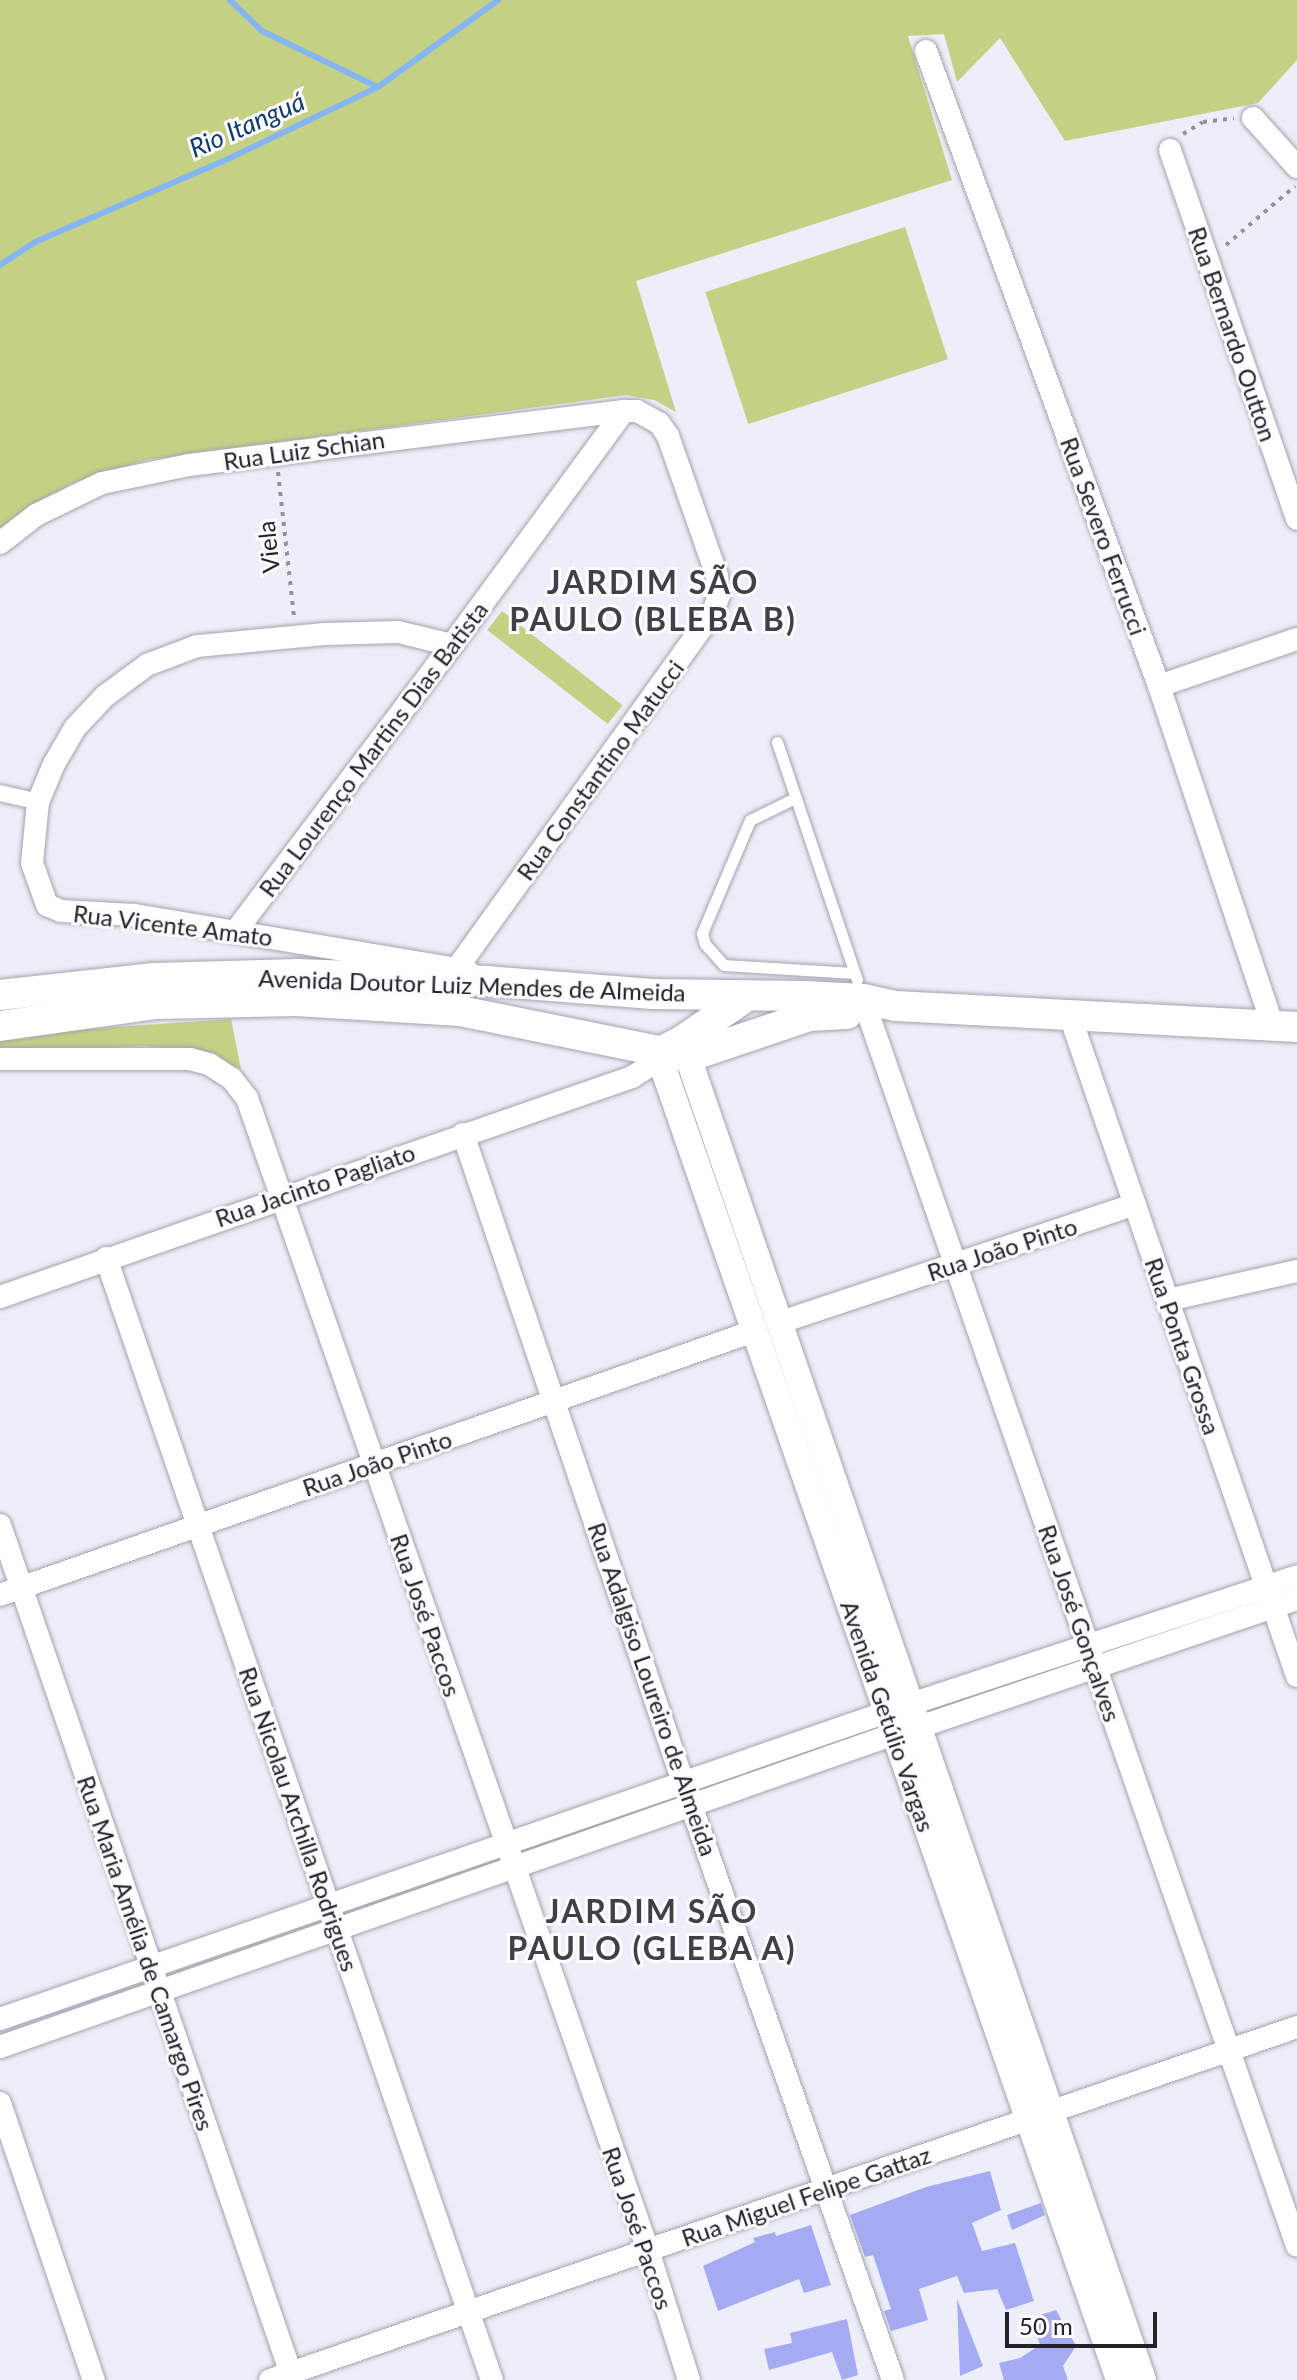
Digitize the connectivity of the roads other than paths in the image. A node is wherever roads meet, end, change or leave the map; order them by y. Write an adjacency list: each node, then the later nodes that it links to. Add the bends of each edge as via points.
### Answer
1 (926, 51): 10 (street, Rua Severo Ferrucci)
2 (1253, 118): 4 (street)
3 (1170, 150): 6 (street, Rua Bernardo Outton)
4 (1297, 167)
5 (624, 411): 7 (street, Rua Luiz Schian, via 189,465 102,483 36,515); 9 (street, Rua Lourenço Martins Dias Batista); 16 (street, Rua Constantino Matucci, via 649,415 668,436 719,595 713,612)
6 (1297, 519)
7 (0, 543)
8 (1297, 639): 10 (street)
9 (452, 645): 14 (street, Rua Vicente Amato, via 398,632 197,646 147,665 105,696 75,728); 15 (street, Rua Lourenço Martins Dias Batista)
10 (1159, 686): 25 (street, Rua Severo Ferrucci)
11 (777, 742): 13 (lane)
12 (0, 793): 14 (street)
13 (795, 798): 22 (lane); 22 (lane, via 750,820 702,933 705,944 724,965)
14 (38, 802): 15 (street, Rua Vicente Amato, via 32,863 47,905)
15 (235, 932): 17 (street, Rua Vicente Amato)
16 (458, 967): 17 (street, Rua Vicente Amato); 18 (street, Rua Vicente Amato)
17 (413, 969): 18 (main road, Avenida Doutor Luiz Mendes de Almeida); 20 (main road, Avenida Doutor Luiz Mendes de Almeida, via 154,978)
18 (487, 981): 19 (main road, Avenida Doutor Luiz Mendes de Almeida)
19 (652, 994): 21 (main road, Avenida Doutor Luiz Mendes de Almeida); 26 (main road, via 672,1015)
20 (0, 995)
21 (747, 996): 22 (main road, Avenida Doutor Luiz Mendes de Almeida); 26 (main road)
22 (871, 998): 23 (main road, Avenida Doutor Luiz Mendes de Almeida); 26 (main road, Avenida Doutor Luiz Mendes de Almeida); 32 (street, Rua José Gonçalves)
23 (1070, 1016): 25 (main road, Avenida Doutor Luiz Mendes de Almeida); 30 (street, Rua Ponta Grossa)
24 (0, 1026): 26 (main road, Avenida Doutor Luiz Mendes de Almeida, via 156,1004 296,1001 460,1011)
25 (1285, 1026)
26 (665, 1049): 28 (street, Rua Jacinto Pagliato, via 632,1077); 36 (street, Avenida Getúlio Vargas)
27 (0, 1059): 29 (street, Rua José Paccos, via 190,1059 209,1064 232,1079 247,1098)
28 (463, 1134): 29 (street, Rua Jacinto Pagliato); 37 (street, Rua Adalgiso Loureiro de Almeida)
29 (280, 1197): 31 (street, Rua Jacinto Pagliato); 38 (street, Rua José Paccos)
30 (1135, 1204): 32 (street, Rua João Pinto); 35 (street, Rua Ponta Grossa)
31 (106, 1258): 34 (street, Rua Jacinto Pagliato); 40 (street, Rua Nicolau Archilla Rodrigues)
32 (956, 1264): 36 (street, Rua João Pinto); 45 (street, Rua José Gonçalves)
33 (1297, 1271): 35 (street)
34 (0, 1297)
35 (1168, 1300): 43 (street, Rua Ponta Grossa)
36 (766, 1327): 37 (street, Rua João Pinto); 47 (street, Avenida Getúlio Vargas)
37 (555, 1401): 38 (street, Rua João Pinto); 48 (street, Rua Adalgiso Loureiro de Almeida)
38 (374, 1463): 40 (street, Rua João Pinto); 50 (street, Rua José Paccos)
39 (0, 1525): 42 (street, Rua Maria Amélia de Camargo Pires)
40 (198, 1526): 42 (street, Rua João Pinto); 52 (street, Rua Nicolau Archilla Rodrigues)
41 (1297, 1576): 43 (street)
42 (11, 1592): 54 (street, Rua Maria Amélia de Camargo Pires)
43 (1269, 1596): 44 (street); 45 (street); 46 (street, Rua Ponta Grossa)
44 (1297, 1599)
45 (1092, 1655): 47 (street); 59 (street, Rua José Gonçalves)
46 (1297, 1676)
47 (903, 1719): 48 (street); 49 (street); 61 (street, Avenida Getúlio Vargas)
48 (684, 1783): 49 (street, Rua Adalgiso Loureiro de Almeida); 50 (street)
49 (691, 1805): 51 (street); 62 (street, Rua Adalgiso Loureiro de Almeida)
50 (504, 1844): 51 (street, Rua José Paccos); 52 (street)
51 (512, 1868): 53 (street); 64 (street, Rua José Paccos)
52 (328, 1905): 53 (street, Rua Nicolau Archilla Rodrigues); 54 (street)
53 (337, 1929): 55 (street); 65 (street, Rua Nicolau Archilla Rodrigues)
54 (151, 1966): 55 (street, Rua Maria Amélia de Camargo Pires); 56 (street)
55 (160, 1991): 58 (street); 66 (street, Rua Maria Amélia de Camargo Pires)
56 (0, 2019)
57 (1297, 2027): 59 (street, Rua Miguel Felipe Gattaz)
58 (0, 2047)
59 (1229, 2051): 61 (street, Rua Miguel Felipe Gattaz); 63 (street, Rua José Gonçalves)
60 (0, 2103): 67 (street)
61 (1039, 2116): 62 (street, Rua Miguel Felipe Gattaz); 71 (street, Avenida Getúlio Vargas); 72 (street, Avenida Getúlio Vargas)
62 (827, 2189): 64 (street, Rua Miguel Felipe Gattaz); 70 (street, Rua Adalgiso Loureiro de Almeida)
63 (1297, 2246)
64 (648, 2250): 65 (street, Rua Miguel Felipe Gattaz); 69 (street, Rua José Paccos)
65 (468, 2312): 66 (street, Rua Miguel Felipe Gattaz); 68 (street, Rua Nicolau Archilla Rodrigues)
66 (284, 2378)
67 (94, 2380)
68 (492, 2380)
69 (689, 2380)
70 (893, 2380)
71 (1119, 2380)
72 (1143, 2380)

